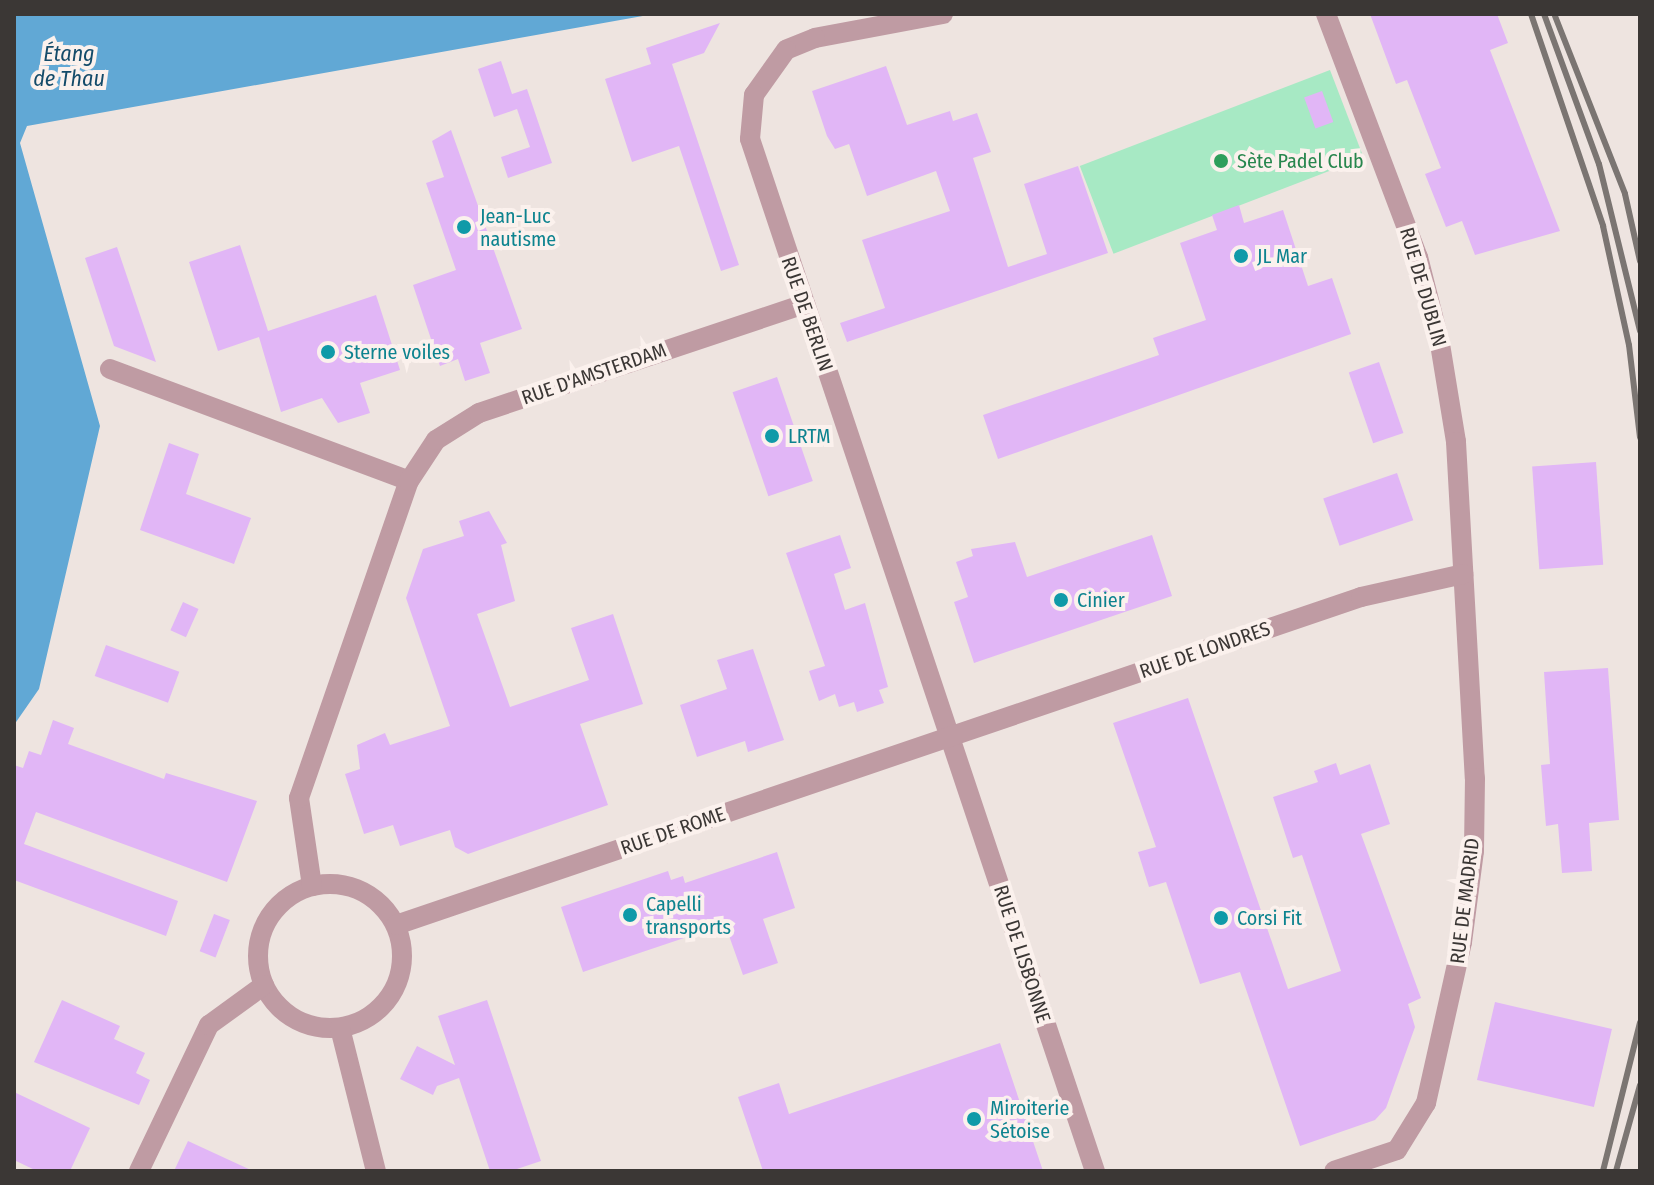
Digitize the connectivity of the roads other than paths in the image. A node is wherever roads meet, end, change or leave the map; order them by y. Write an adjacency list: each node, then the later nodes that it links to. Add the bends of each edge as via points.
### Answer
1 (943, 14): 3 (street, RUE DE BERLIN, via 815,38 786,50 761,77 749,117 750,139)
2 (1326, 14): 6 (street, RUE DE DUBLIN, via 1418,257 1440,344 1456,442)
3 (805, 304): 5 (street, RUE D'AMSTERDAM, via 471,417 436,440); 7 (street, RUE DE BERLIN)
4 (110, 369): 5 (street)
5 (409, 481): 8 (street, RUE D'AMSTERDAM, via 299,798)
6 (1463, 574): 7 (street, RUE DE LONDRES, via 1375,593); 15 (street, RUE DE MADRID, via 1475,793 1462,942 1416,1127 1397,1150)
7 (950, 736): 9 (street, RUE DE ROME); 14 (street, RUE DE LISBONNE)
8 (312, 886): 9 (street, via 361,891); 10 (street, via 289,897 261,936)
9 (396, 925): 11 (street, via 402,947 394,991 380,1009)
10 (264, 985): 11 (street, via 294,1019); 12 (street, via 209,1025)
11 (340, 1028): 13 (street)
12 (139, 1171)
13 (376, 1171)
14 (1095, 1171)
15 (1334, 1171)

